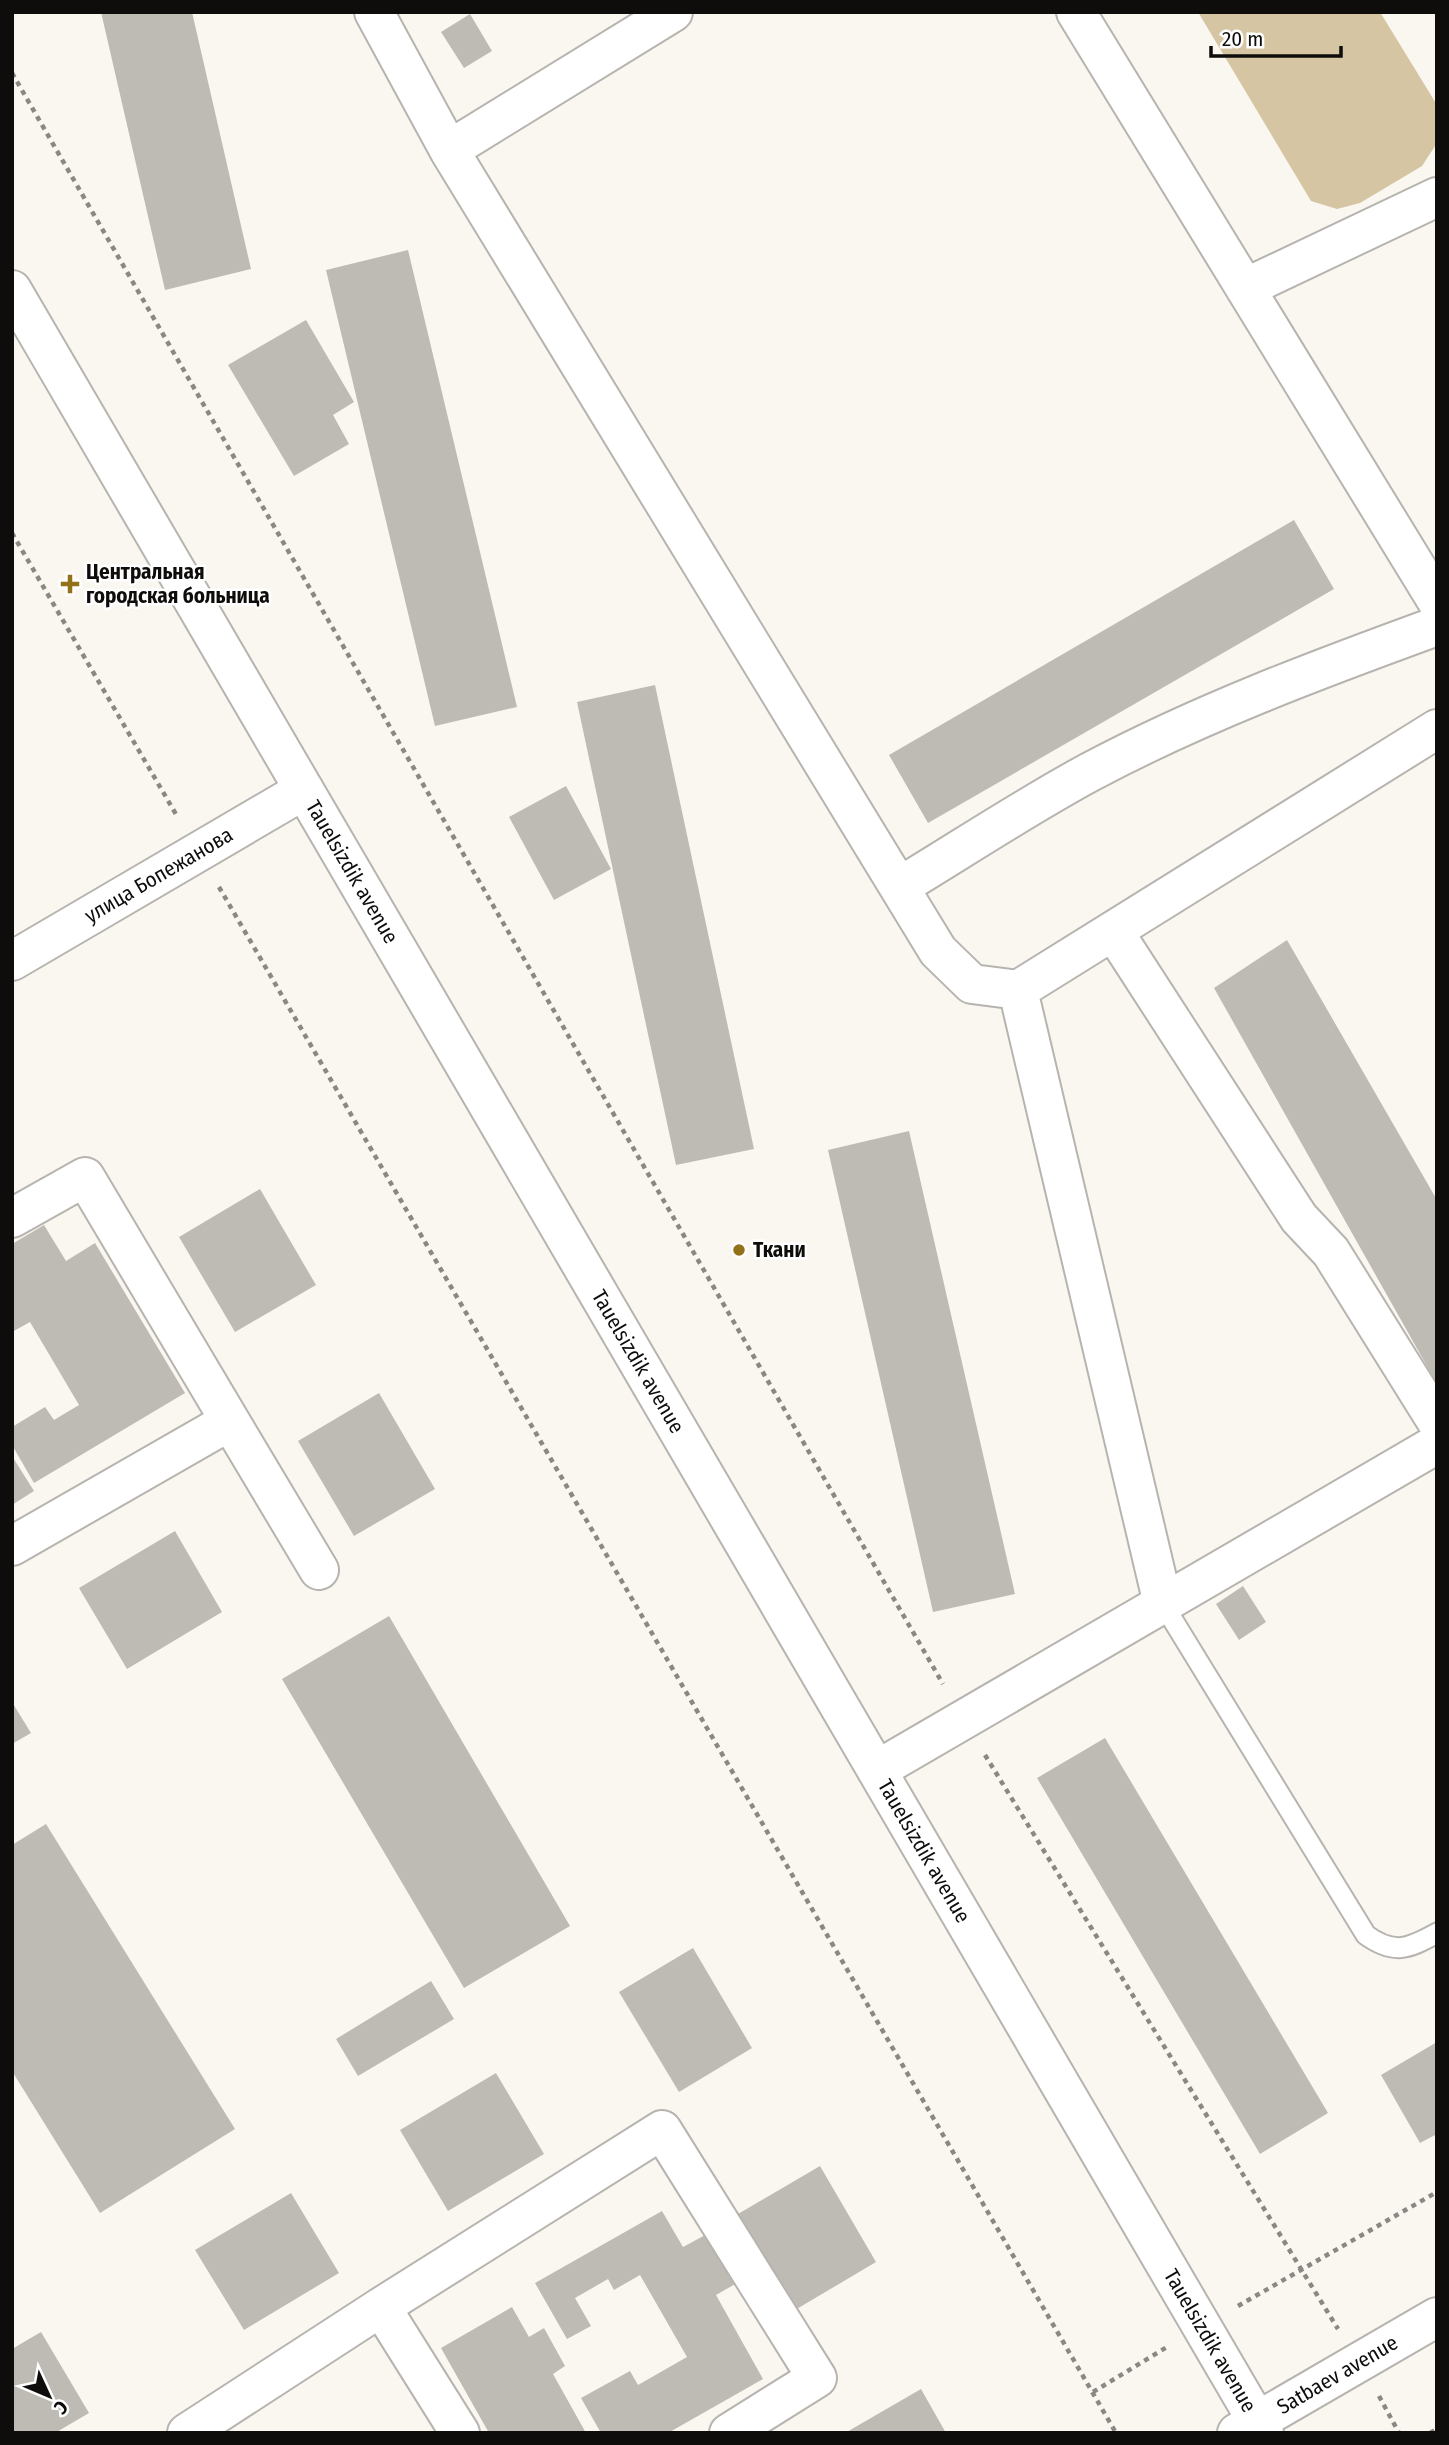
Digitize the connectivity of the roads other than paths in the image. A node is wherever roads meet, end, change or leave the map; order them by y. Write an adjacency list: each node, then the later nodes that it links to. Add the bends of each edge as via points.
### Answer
1 (374, 12): 4 (street)
2 (673, 12): 4 (street)
3 (1076, 12): 6 (street)
4 (449, 150): 12 (street)
5 (1437, 197): 6 (street)
6 (1245, 288): 8 (street)
7 (12, 290): 11 (street, Tauelsizdik avenue)
8 (1437, 601)
9 (1437, 626): 12 (street, via 1298,677 1089,773)
10 (1437, 729): 13 (street)
11 (304, 790): 14 (street, улица Бопежанова); 23 (street, Tauelsizdik avenue)
12 (899, 887): 15 (street, via 938,951 972,984)
13 (1115, 932): 15 (street); 18 (street, via 1299,1218 1331,1252)
14 (12, 961)
15 (1018, 990): 22 (street)
16 (12, 1218): 17 (street, via 85,1177)
17 (230, 1421): 20 (street); 21 (street)
18 (1437, 1422)
19 (1437, 1444): 22 (street)
20 (12, 1546)
21 (319, 1570)
22 (1163, 1604): 23 (street); 24 (lane, via 1366,1935 1383,1947 1404,1948)
23 (877, 1770): 27 (street, Tauelsizdik avenue, via 1202,2326)
24 (1437, 1933)
25 (381, 2307): 28 (street); 29 (street); 30 (street, via 662,2130 817,2378)
26 (1437, 2317): 27 (street, Satbaev avenue)
27 (1253, 2429)
28 (187, 2433)
29 (460, 2433)
30 (729, 2433)

